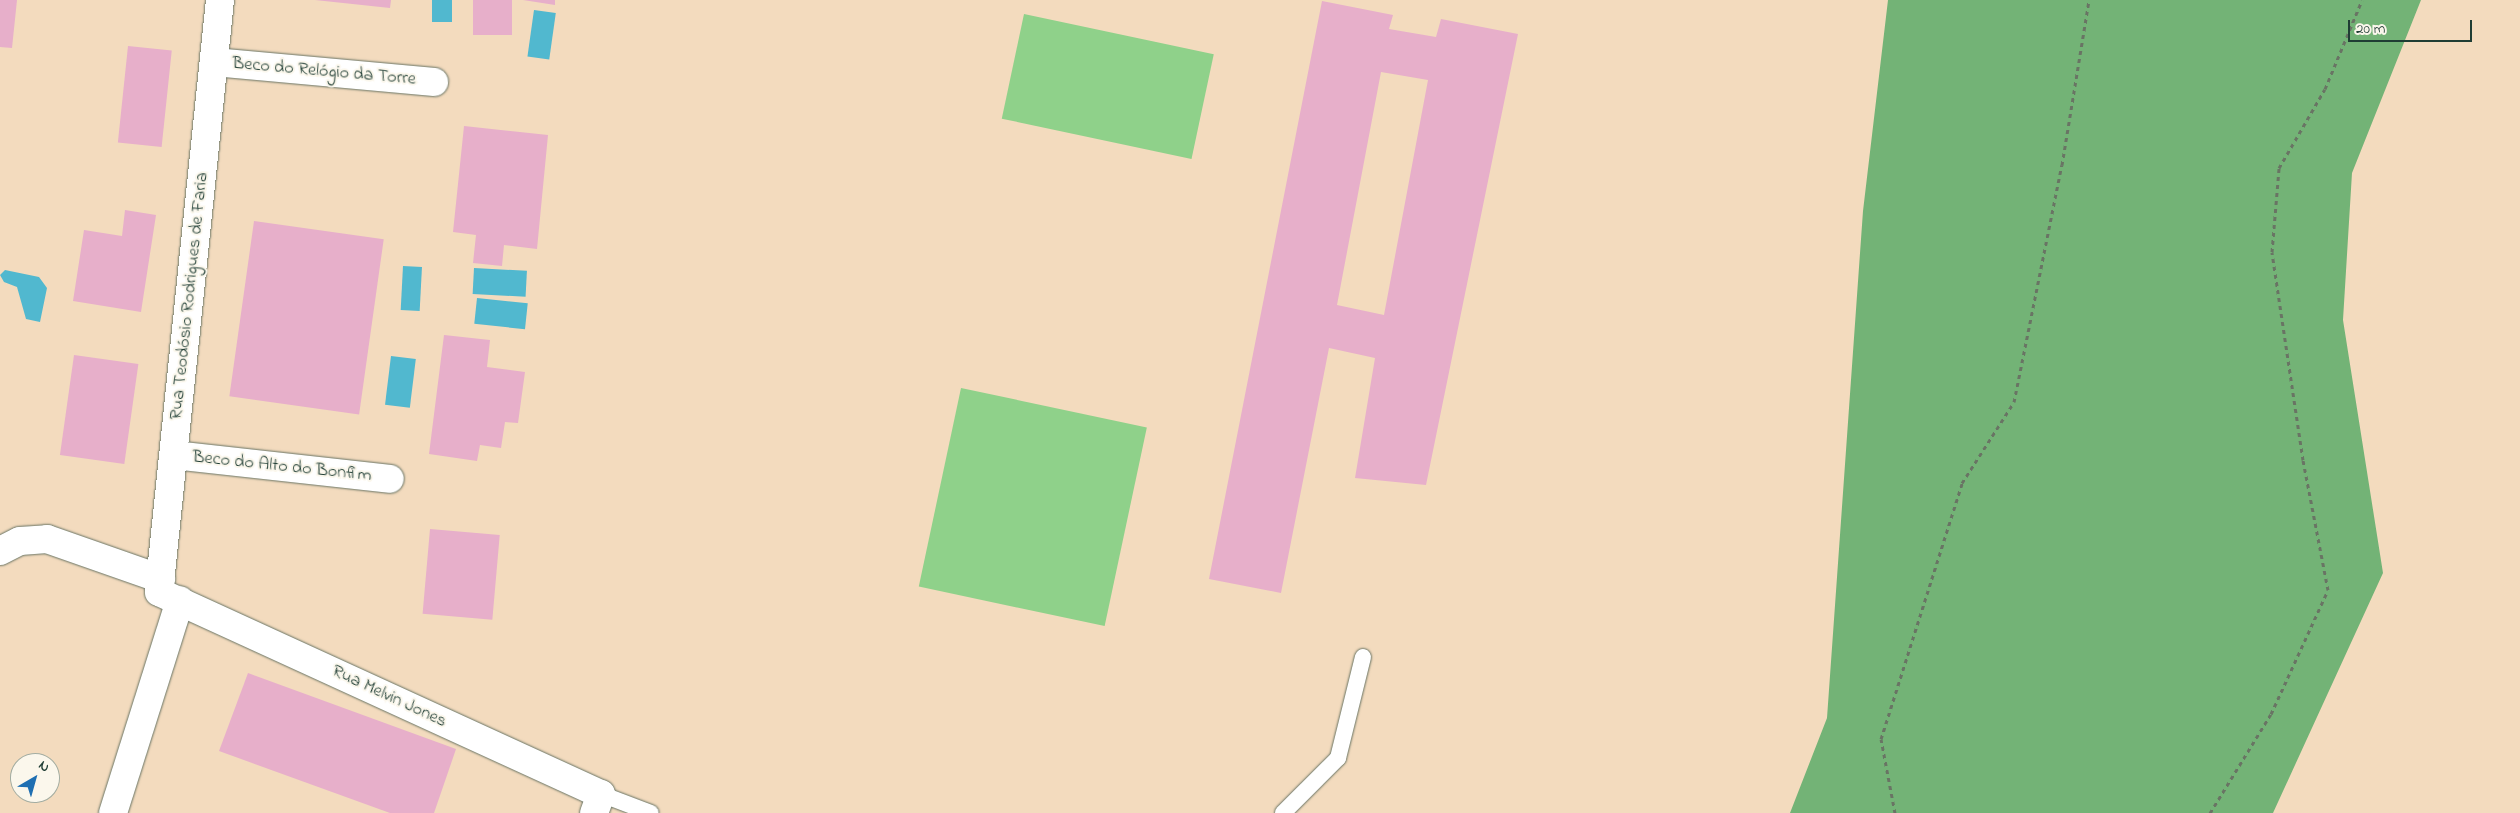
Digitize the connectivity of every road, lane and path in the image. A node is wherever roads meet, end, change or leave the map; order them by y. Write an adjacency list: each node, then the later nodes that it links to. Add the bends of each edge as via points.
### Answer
1 (220, 0): 4 (street, Rua Teodósio Rodrigues de Faria)
2 (2089, 0): 15 (path, via 2062,165 2014,402 1962,483 1881,739)
3 (2362, 0): 16 (path, via 2326,89 2279,168 2272,252 2303,460 2328,590 2271,714)
4 (214, 62): 5 (street, Beco do Relógio da Torre); 6 (street, Rua Teodósio Rodrigues de Faria)
5 (434, 82)
6 (174, 455): 7 (street, Beco do Alto do Bonfim); 9 (street, Rua Teodósio Rodrigues de Faria)
7 (390, 478)
8 (0, 550): 9 (street, Rua Melvin Jones, via 20,541 47,539)
9 (167, 590): 11 (street, Rua Melvin Jones); 12 (street, Rua Teodósio Rodrigues de Faria)
10 (1363, 658): 14 (lane, via 1338,758)
11 (597, 804): 13 (lane)
12 (113, 813)
13 (651, 813)
14 (1283, 813)
15 (1895, 813)
16 (2210, 813)

